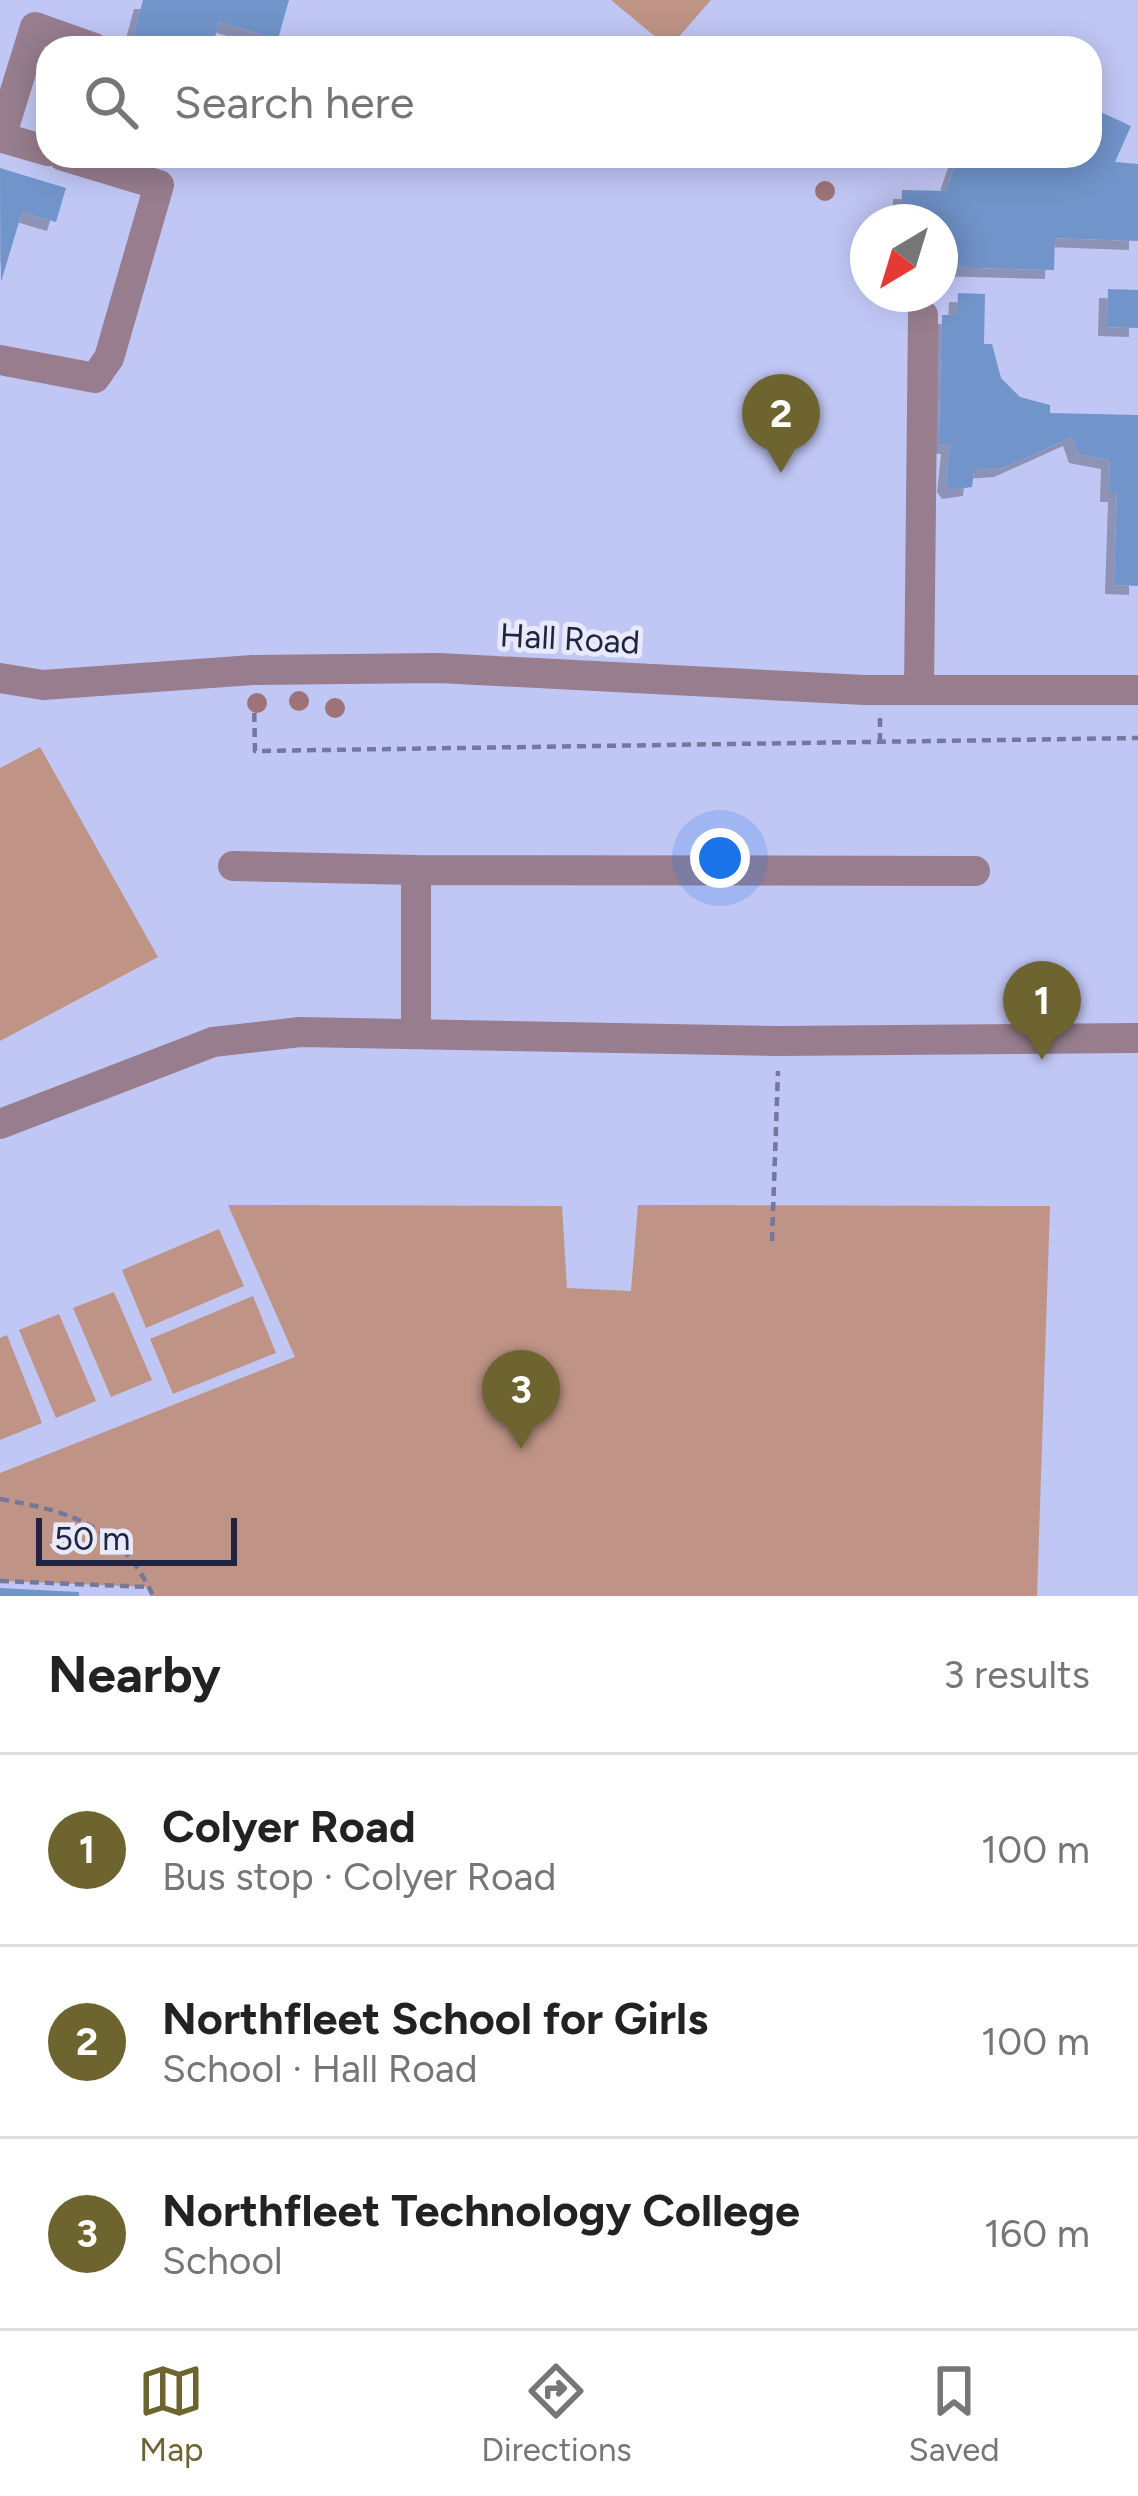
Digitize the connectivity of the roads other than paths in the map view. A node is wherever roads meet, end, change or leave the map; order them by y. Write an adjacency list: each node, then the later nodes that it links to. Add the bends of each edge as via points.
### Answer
1 (60, 36): 2 (street, via 35,27)
2 (1, 137): 3 (street)
3 (36, 148)
4 (103, 168): 6 (street, via 159,185 109,358 94,379)
5 (923, 316): 8 (street)
6 (0, 360)
7 (0, 678): 8 (street, Hall Road, via 44,685 439,668)
8 (919, 690): 9 (street, Hall Road)
9 (1138, 690)
10 (233, 866): 11 (street)
11 (416, 870): 12 (street); 13 (street)
12 (975, 871)
13 (416, 1034): 14 (street); 15 (street, via 300,1032 213,1042)
14 (1138, 1038)
15 (0, 1124)

